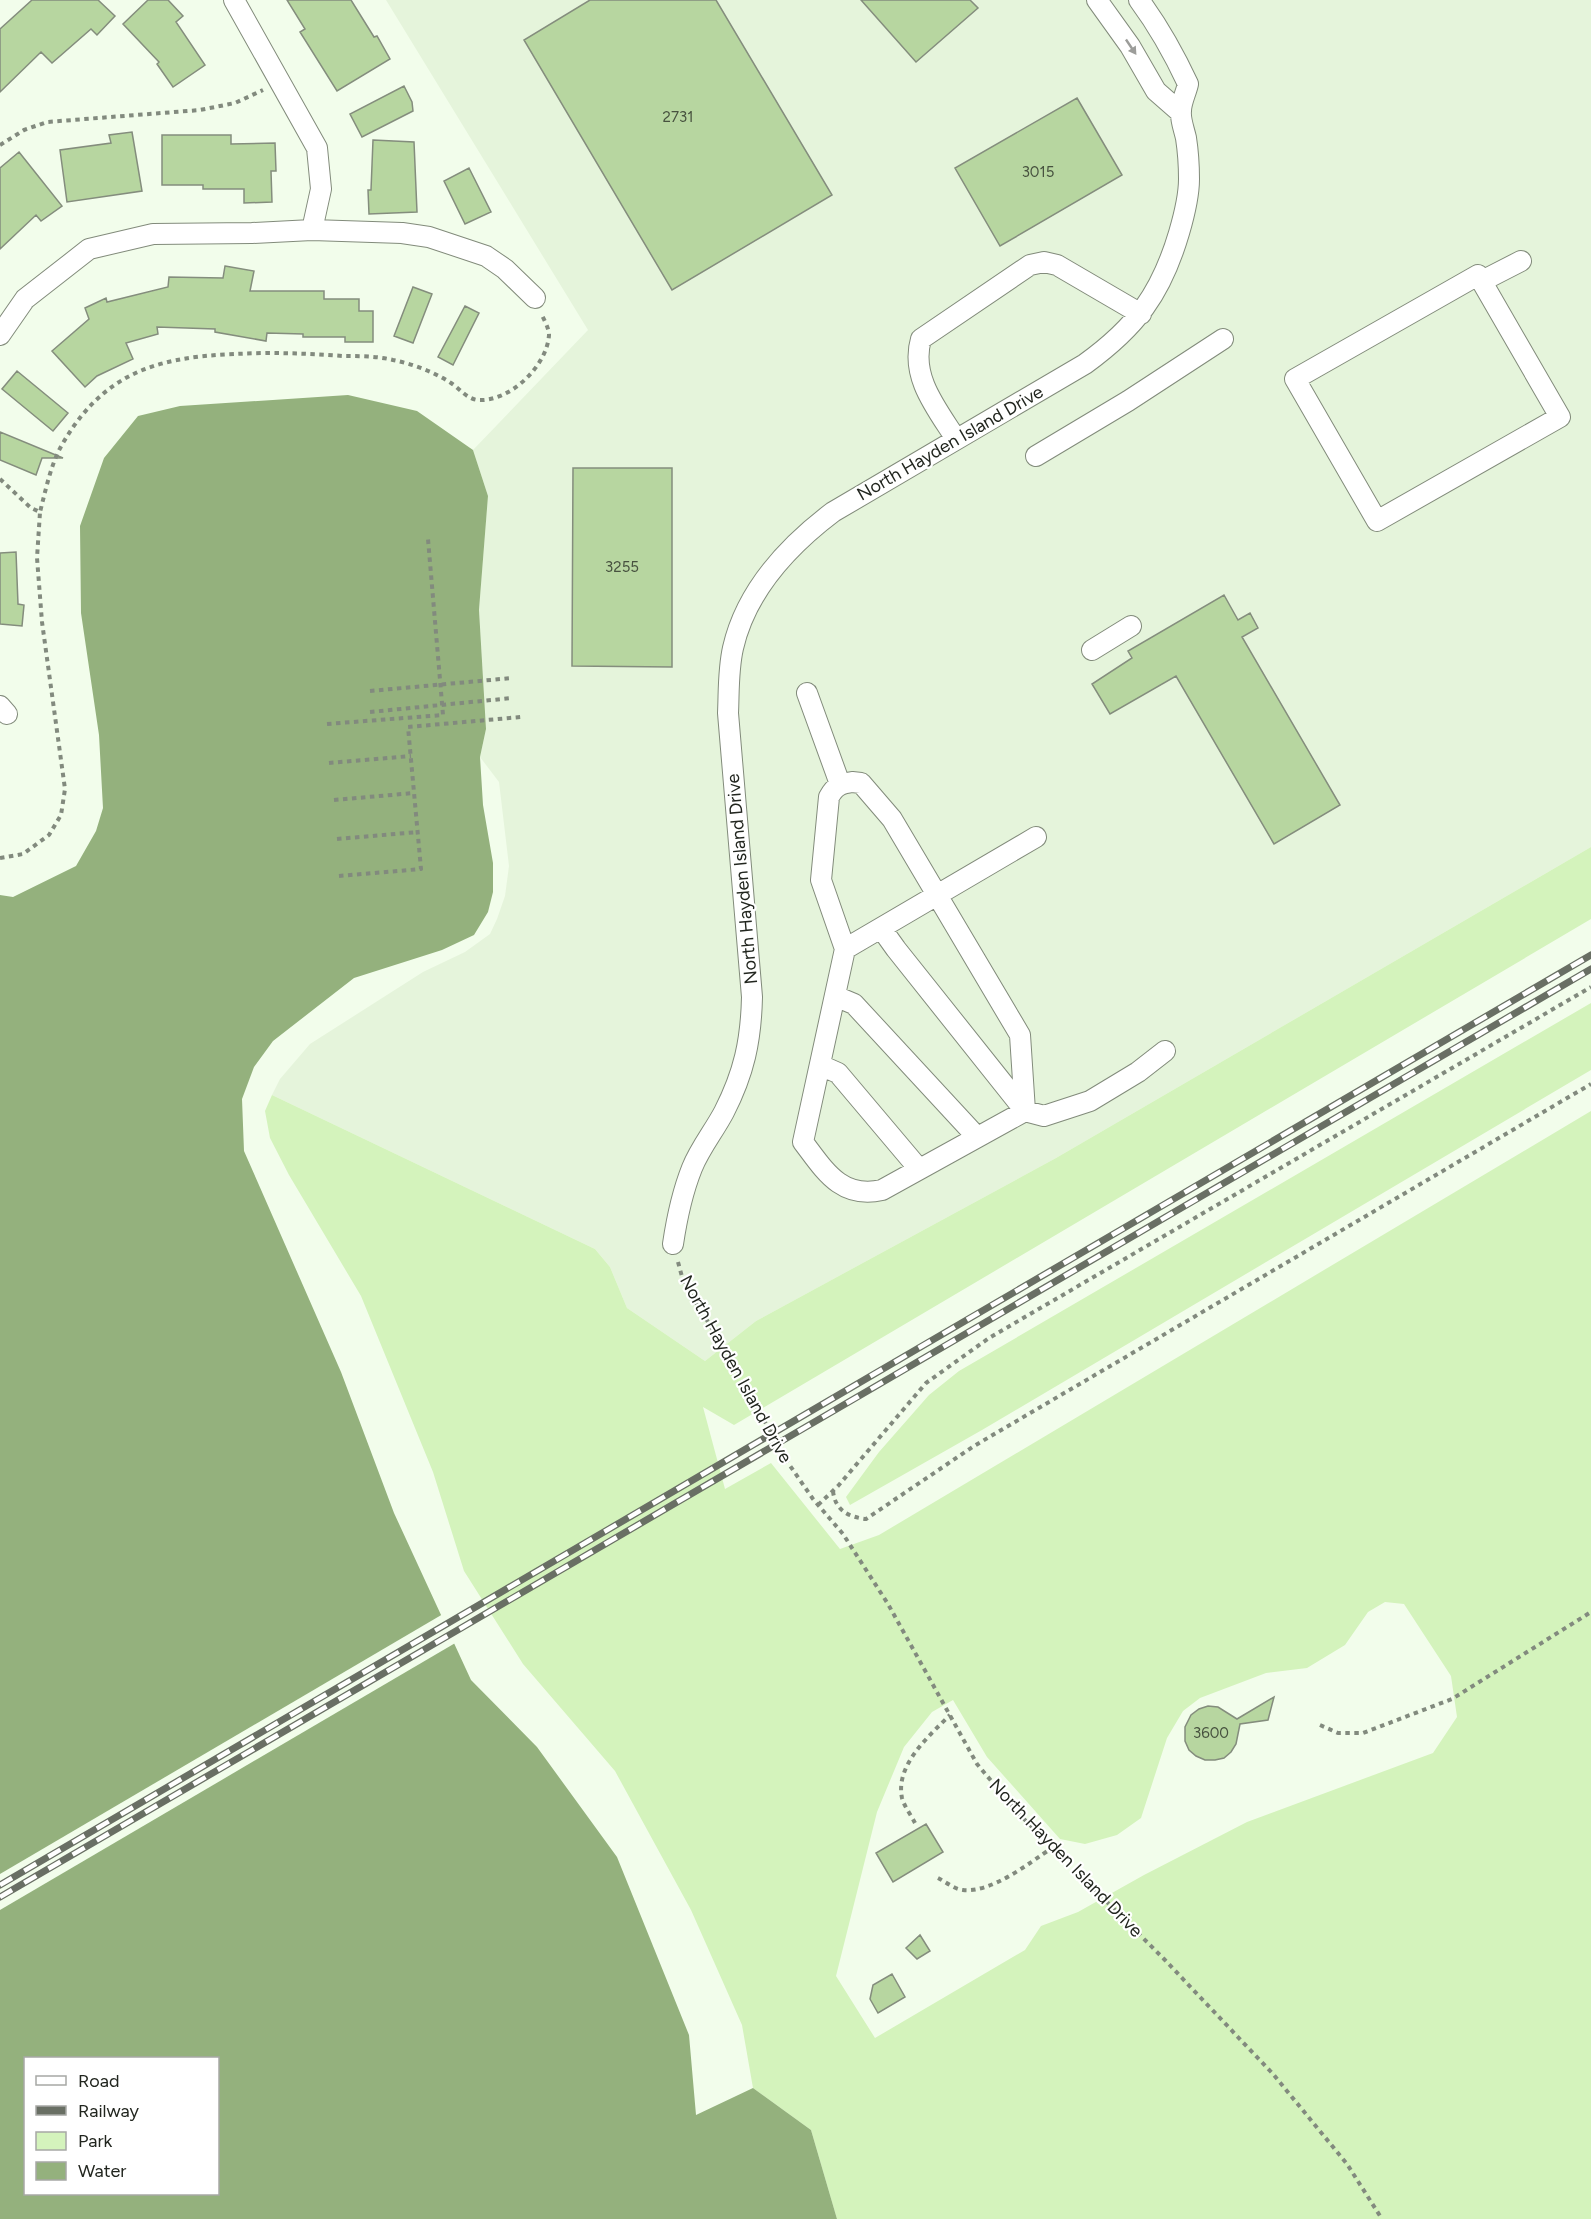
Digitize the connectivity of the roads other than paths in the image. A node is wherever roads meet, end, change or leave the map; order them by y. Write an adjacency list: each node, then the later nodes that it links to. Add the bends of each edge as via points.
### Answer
1 (234, 0): 5 (street, via 316,148 321,189)
2 (1097, 0): 4 (street, one-way to 4, via 1156,91)
3 (1139, 0): 4 (street, North Hayden Island Drive, via 1173,51 1188,84)
4 (1180, 112): 9 (street, North Hayden Island Drive, via 1188,155 1187,202 1164,279)
5 (312, 230): 8 (street, via 429,237 486,256); 10 (street, via 153,234 89,249 25,299)
6 (1521, 261): 7 (street)
7 (1482, 281): 7 (street, via 1560,417 1377,521 1295,379 1478,275)
8 (535, 298)
9 (1141, 314): 12 (street, North Hayden Island Drive, via 1108,348 1085,364); 12 (street, via 1057,265 1044,262 1021,271 921,339 917,351 924,387)
10 (0, 335)
11 (1223, 339): 13 (street)
12 (956, 439): 28 (street, North Hayden Island Drive, via 833,512 806,533 766,579 736,639 728,713 752,997 751,1026 747,1057 738,1082 693,1166 681,1199)
13 (1036, 456)
14 (1131, 626): 15 (street)
15 (1092, 650)
16 (807, 693): 17 (street)
17 (840, 784): 19 (street, via 861,783 870,792 892,819); 21 (street, via 829,797 822,880)
18 (1036, 837): 19 (street)
19 (938, 895): 20 (street); 25 (street, via 1020,1035)
20 (881, 928): 21 (street); 25 (street)
21 (845, 950): 22 (street)
22 (835, 996): 24 (street); 26 (street, via 854,1004)
23 (1165, 1051): 25 (street, via 1090,1101 1044,1116)
24 (820, 1065): 27 (street, via 838,1073); 27 (street, via 803,1142 830,1177 866,1193 882,1190)
25 (1025, 1111): 26 (street)
26 (977, 1137): 27 (street)
27 (920, 1169)
28 (673, 1244)

